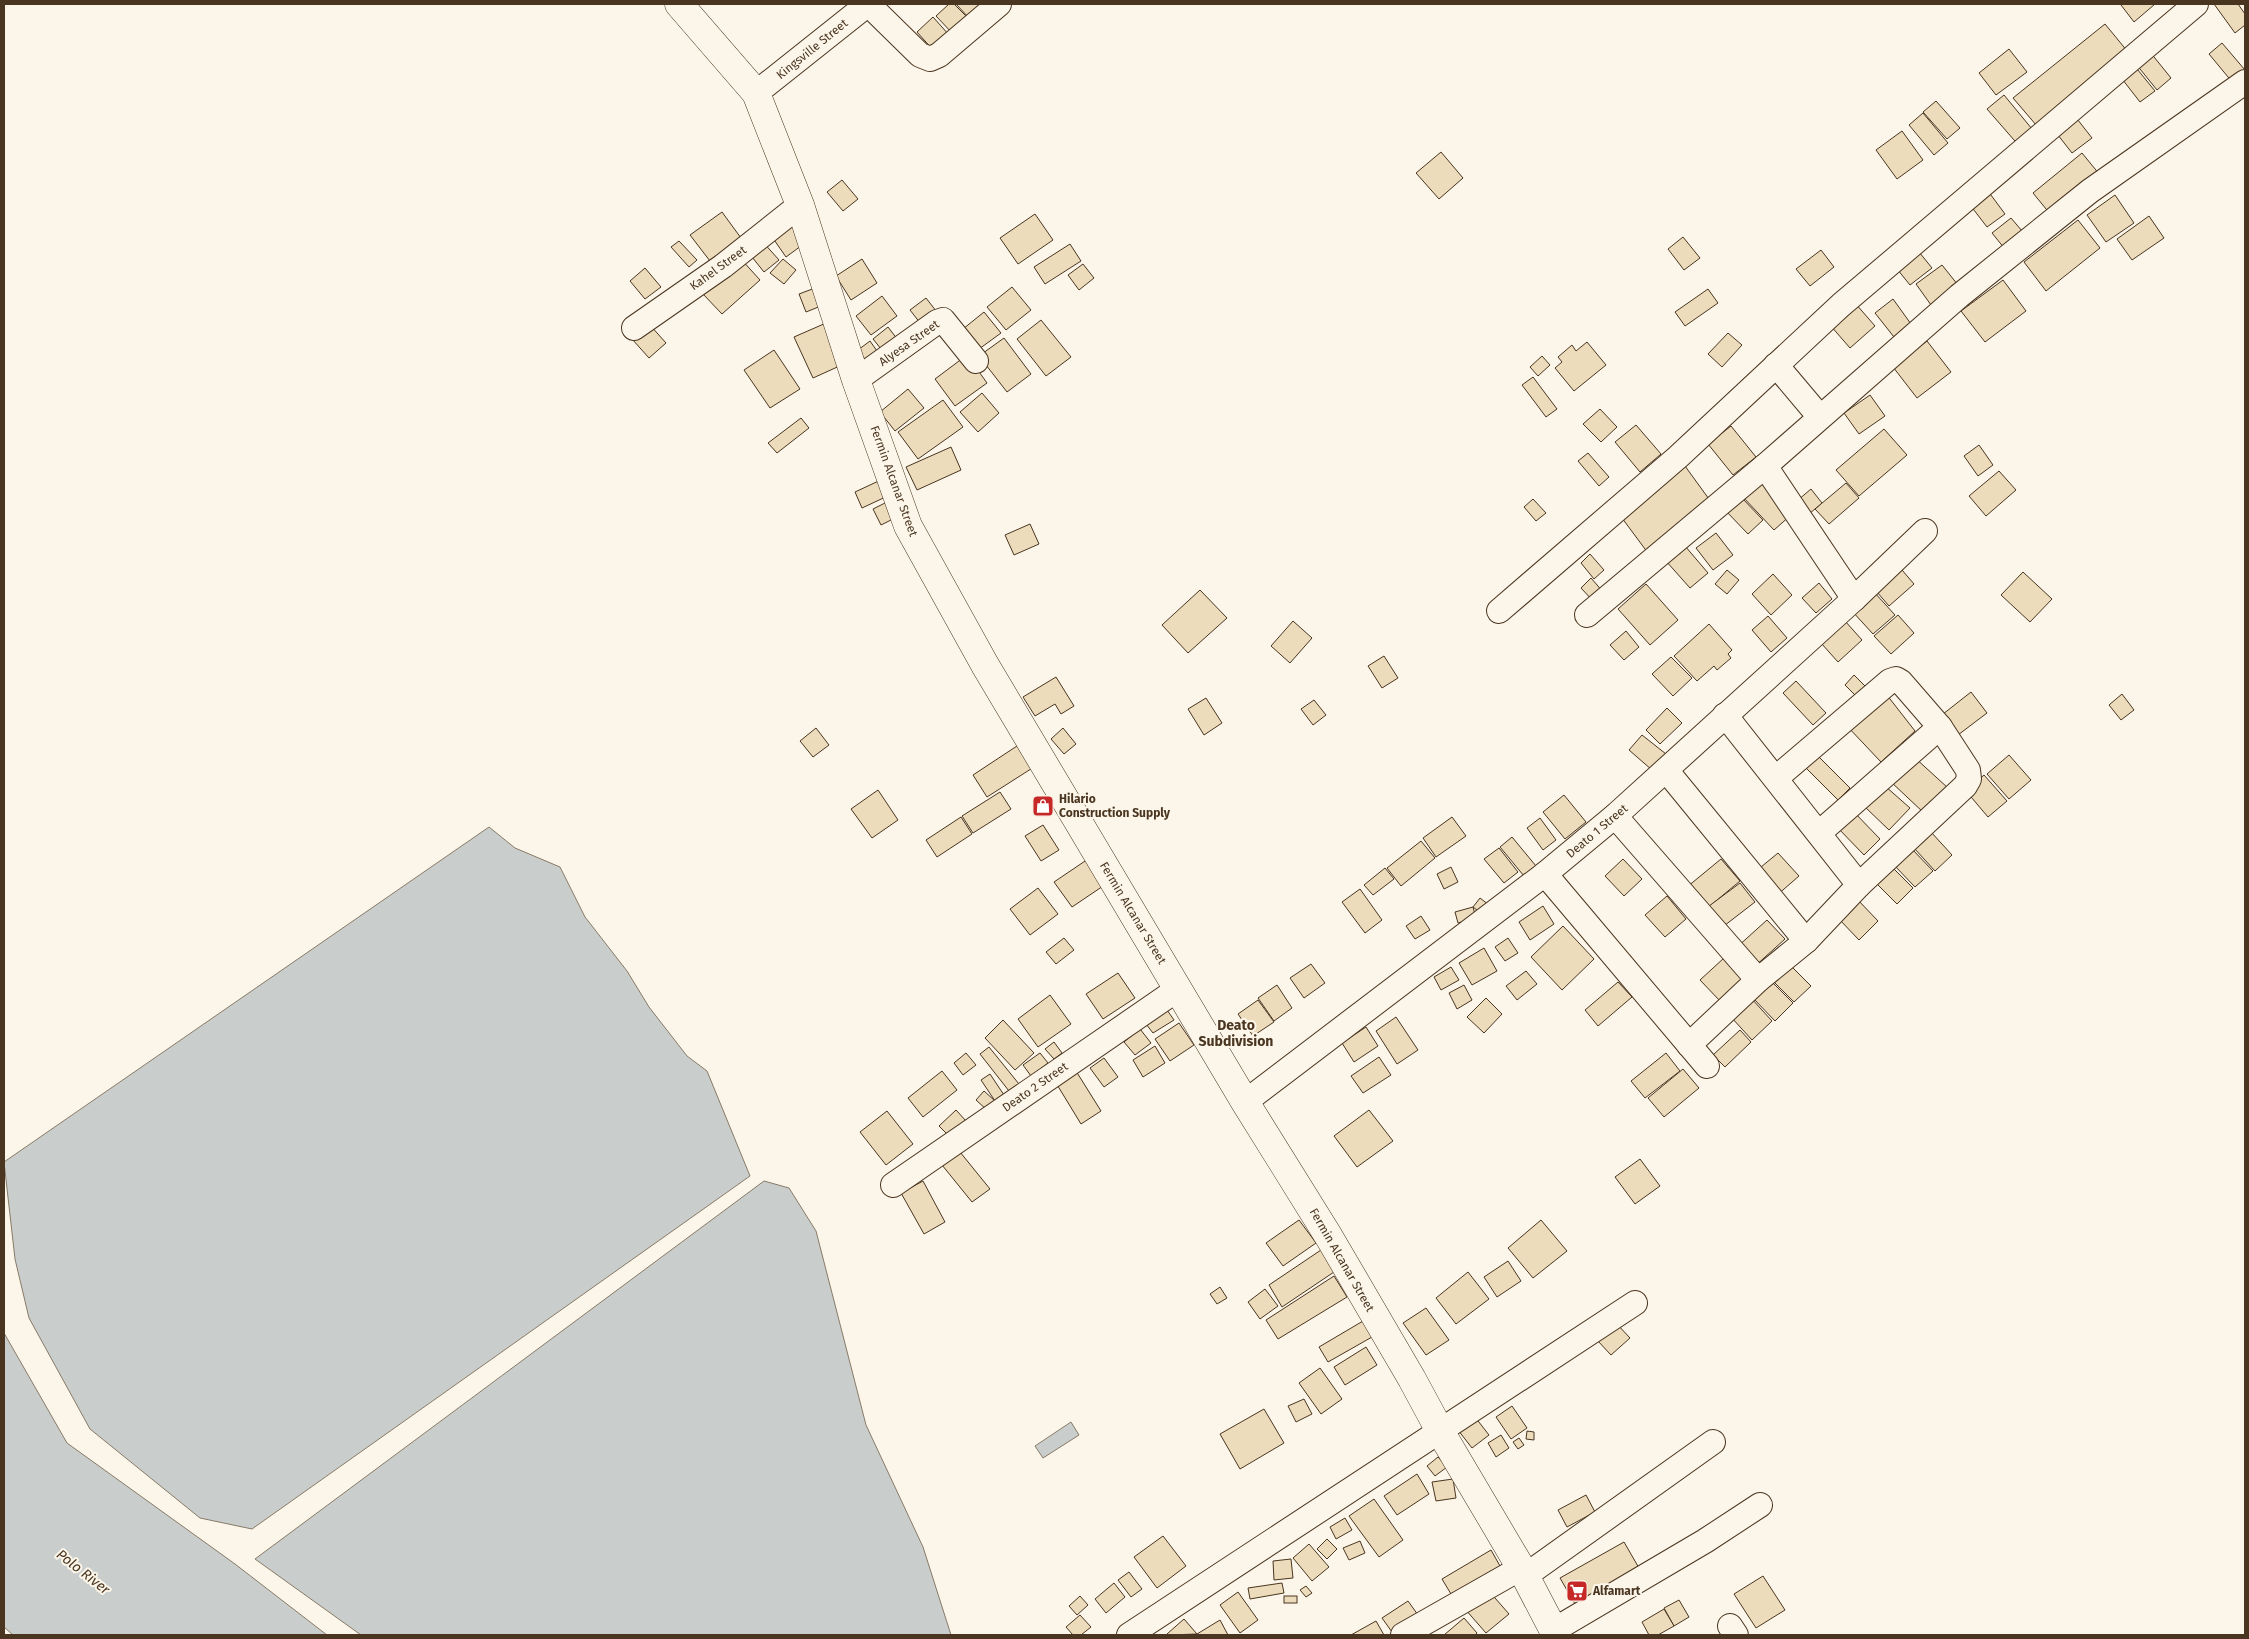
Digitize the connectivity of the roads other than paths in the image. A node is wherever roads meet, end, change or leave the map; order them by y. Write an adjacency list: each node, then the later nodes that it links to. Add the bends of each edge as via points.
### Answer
1 (679, 4): 6 (main road, Fermin Alcanar Street)
2 (868, 4): 3 (street, via 920,55 930,59); 6 (street, Kingsville Street)
3 (999, 4)
4 (2196, 4): 10 (street, via 1841,304)
5 (2245, 82): 12 (street, via 2090,191 1959,296)
6 (756, 93): 7 (main road, Fermin Alcanar Street)
7 (800, 205): 8 (street, Kahel Street, via 723,266); 11 (main road, Fermin Alcanar Street)
8 (634, 328)
9 (976, 361): 11 (street, Alyesa Street, via 943,320)
10 (1776, 365): 12 (street); 16 (street, via 1678,457)
11 (856, 380): 28 (main road, Fermin Alcanar Street, via 908,526 985,665)
12 (1819, 416): 13 (street)
13 (1764, 466): 15 (street); 17 (street)
14 (1925, 532): 15 (street, Deato 1 Street)
15 (1854, 599): 18 (street, Deato 1 Street)
16 (1499, 610)
17 (1587, 615)
18 (1725, 715): 20 (street, Deato 1 Street); 21 (street)
19 (1940, 727): 21 (street, via 1896,679); 23 (street); 25 (street, via 1968,770 1969,779)
20 (1666, 770): 22 (street, Deato 1 Street); 26 (street)
21 (1776, 778): 23 (street)
22 (1615, 816): 24 (street, Deato 1 Street); 27 (street)
23 (1820, 833): 25 (street)
24 (1544, 874): 29 (street); 31 (street, Deato 1 Street)
25 (1859, 885): 26 (street)
26 (1806, 941): 27 (street)
27 (1758, 980): 29 (street)
28 (1178, 989): 31 (main road, Fermin Alcanar Street); 32 (street, Deato 2 Street)
29 (1689, 1045): 30 (street)
30 (1707, 1066)
31 (1245, 1102): 34 (main road, Fermin Alcanar Street, via 1330,1237)
32 (893, 1185)
33 (1635, 1303): 34 (street)
34 (1440, 1431): 37 (main road, Fermin Alcanar Street); 39 (street)
35 (1713, 1442): 37 (street)
36 (1760, 1505): 38 (street)
37 (1523, 1572): 38 (main road, Fermin Alcanar Street); 40 (street)
38 (1555, 1633)
39 (1130, 1635)
40 (1403, 1635)

